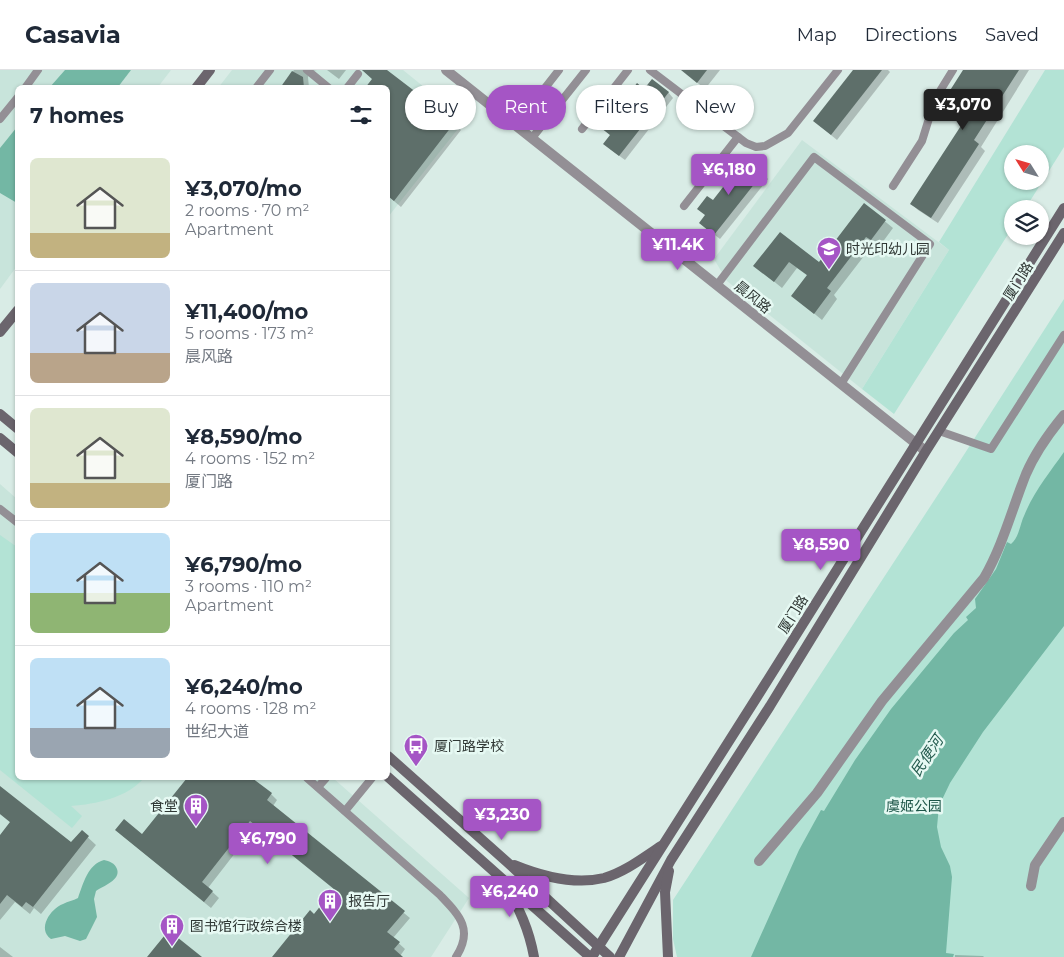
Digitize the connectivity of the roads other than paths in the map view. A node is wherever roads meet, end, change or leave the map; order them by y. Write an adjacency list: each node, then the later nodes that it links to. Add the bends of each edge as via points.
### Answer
1 (38, 70): 13 (lane)
2 (210, 70): 14 (street)
3 (270, 70): 15 (lane)
4 (307, 70): 16 (lane)
5 (446, 70): 21 (street, 晨风路)
6 (559, 70): 18 (lane)
7 (586, 70): 24 (lane)
8 (628, 70): 19 (lane)
9 (838, 70): 25 (lane, via 788,134 756,147)
10 (953, 70): 26 (lane, via 935,99 922,141)
11 (653, 71): 25 (lane)
12 (358, 74): 17 (lane)
13 (27, 85)
14 (198, 85)
15 (258, 85)
16 (325, 85)
17 (349, 85)
18 (547, 85)
19 (616, 85)
20 (15, 101): 22 (lane)
21 (486, 101)
22 (0, 119)
23 (522, 130): 24 (street, 晨风路)
24 (532, 138): 30 (street, 晨风路)
25 (738, 138): 27 (lane)
26 (893, 186)
27 (684, 206)
28 (1064, 208): 40 (street, 厦门路)
29 (1064, 233): 38 (street, 厦门路)
30 (717, 286): 34 (street, 晨风路); 34 (lane, via 814,156 930,244)
31 (15, 314): 32 (street)
32 (0, 332)
33 (1064, 335): 38 (lane, via 991,449)
34 (841, 384): 40 (street, 晨风路)
35 (0, 414): 37 (street)
36 (1064, 415): 55 (street, via 1027,473 996,557 984,578 882,701 817,793)
37 (15, 426)
38 (939, 431): 42 (street, 厦门路)
39 (0, 438): 41 (street)
40 (916, 443): 42 (street, 晨风路); 53 (street, 厦门路)
41 (15, 451)
42 (926, 451): 54 (street, 厦门路, via 770,706)
43 (0, 509): 44 (lane)
44 (15, 520)
45 (390, 759): 56 (street)
46 (390, 779): 57 (street)
47 (309, 780): 50 (lane)
48 (324, 780): 50 (lane)
49 (370, 780): 51 (lane)
50 (318, 787): 51 (lane)
51 (345, 811): 60 (lane, via 453,909 464,924 465,932)
52 (1064, 822): 58 (street, via 1035,865)
53 (664, 844): 56 (street, via 627,868 604,878 554,878); 59 (street, 厦门路)
54 (671, 860): 64 (street, 厦门路); 65 (street, via 665,892)
55 (759, 861)
56 (507, 862): 59 (street)
57 (499, 875): 61 (street, via 520,910); 62 (street)
58 (1031, 886)
59 (598, 946): 62 (street, 厦门路); 63 (street)
60 (456, 957)
61 (534, 957)
62 (591, 957)
63 (610, 957)
64 (619, 957)
65 (668, 957)

